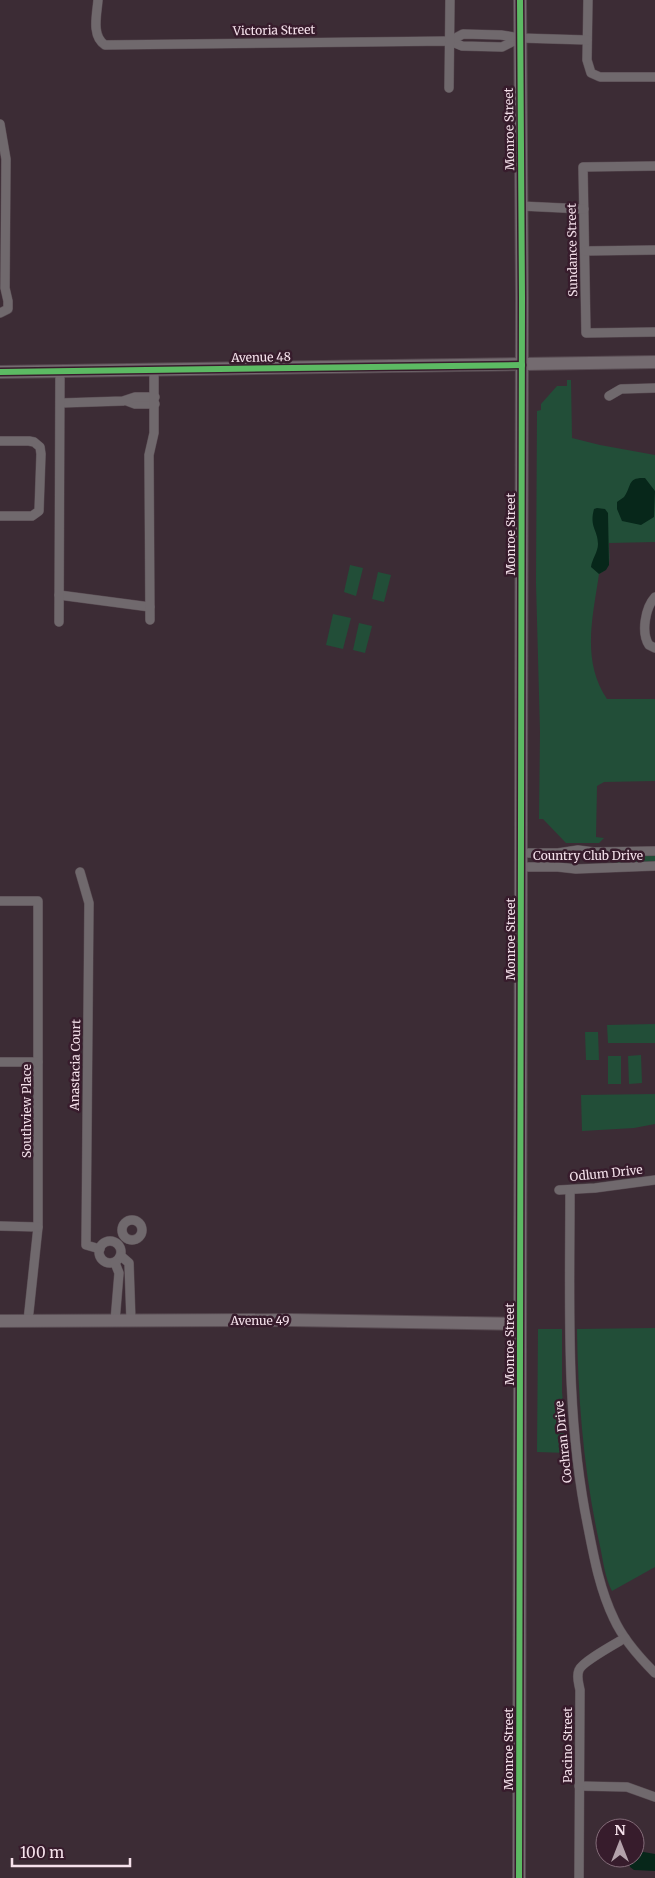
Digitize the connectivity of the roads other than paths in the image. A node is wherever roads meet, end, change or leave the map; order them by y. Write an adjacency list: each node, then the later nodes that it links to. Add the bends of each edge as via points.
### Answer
1 (98, 0): 7 (street, Victoria Street, via 97,36 100,42 113,46)
2 (450, 0): 7 (street)
3 (520, 0): 5 (main road, Monroe Street)
4 (588, 0): 6 (street)
5 (520, 38): 6 (street); 7 (street, Victoria Street, via 502,47 462,46); 12 (main road, Monroe Street)
6 (587, 40): 8 (street, via 587,65 591,73 600,77)
7 (450, 41): 9 (street)
8 (655, 77)
9 (449, 88)
10 (0, 124): 14 (street, via 6,159)
11 (655, 166): 13 (street, Sundance Street, via 583,167)
12 (521, 206): 13 (street); 20 (main road, Monroe Street)
13 (584, 209): 16 (street, Sundance Street)
14 (3, 228): 17 (street, via 8,309)
15 (655, 250): 16 (street)
16 (585, 251): 18 (street, Sundance Street, via 586,333)
17 (0, 313)
18 (655, 332)
19 (655, 362): 20 (main road, Avenue 48)
20 (522, 364): 21 (main road, Avenue 48); 37 (main road, Monroe Street)
21 (154, 370): 23 (main road, Avenue 48); 26 (street)
22 (0, 372): 23 (main road, Avenue 48)
23 (60, 372): 27 (street)
24 (655, 388): 25 (street, via 621,389)
25 (609, 396)
26 (155, 400): 27 (street, via 135,404 127,401); 32 (street, via 154,434 149,455)
27 (61, 402): 30 (street)
28 (0, 441): 29 (street, via 34,442 40,447 41,454 39,511 32,516)
29 (0, 516)
30 (59, 596): 32 (street); 34 (street)
31 (655, 597): 35 (street, via 649,606 645,627)
32 (150, 607): 33 (street)
33 (150, 620)
34 (59, 622)
35 (652, 647)
36 (655, 851): 37 (street, Country Club Drive)
37 (521, 853): 39 (main road, Monroe Street)
38 (655, 866): 39 (street, Country Club Drive)
39 (521, 868): 57 (main road, Monroe Street)
40 (80, 872): 51 (street, Anastacia Court, via 89,903 86,1245)
41 (0, 901): 43 (street, Southview Place, via 38,901)
42 (0, 1062): 43 (street)
43 (38, 1062): 48 (street, Southview Place)
44 (655, 1180): 46 (street, Odlum Drive)
45 (559, 1190): 46 (street, Odlum Drive)
46 (570, 1190): 58 (street, Cochran Drive, via 570,1368 575,1454 596,1567 611,1612)
47 (0, 1226): 48 (street)
48 (38, 1227): 54 (street, Southview Place)
49 (125, 1237): 50 (street)
50 (118, 1244): 51 (street, via 110,1241); 52 (street, via 122,1252)
51 (100, 1248): 52 (street, Anastacia Court, via 99,1253 106,1263)
52 (118, 1259): 55 (street); 56 (street, via 129,1263)
53 (0, 1321): 54 (main road, Avenue 49)
54 (28, 1321): 55 (main road, Avenue 49)
55 (115, 1321): 56 (main road, Avenue 49)
56 (131, 1321): 57 (main road, Avenue 49)
57 (520, 1324): 62 (main road, Monroe Street)
58 (625, 1638): 59 (street, Cochran Drive); 60 (street, Pacino Street, via 586,1662 579,1670)
59 (655, 1673)
60 (580, 1786): 61 (street, via 627,1787); 63 (street, Pacino Street)
61 (655, 1797)
62 (520, 1878)
63 (579, 1878)

